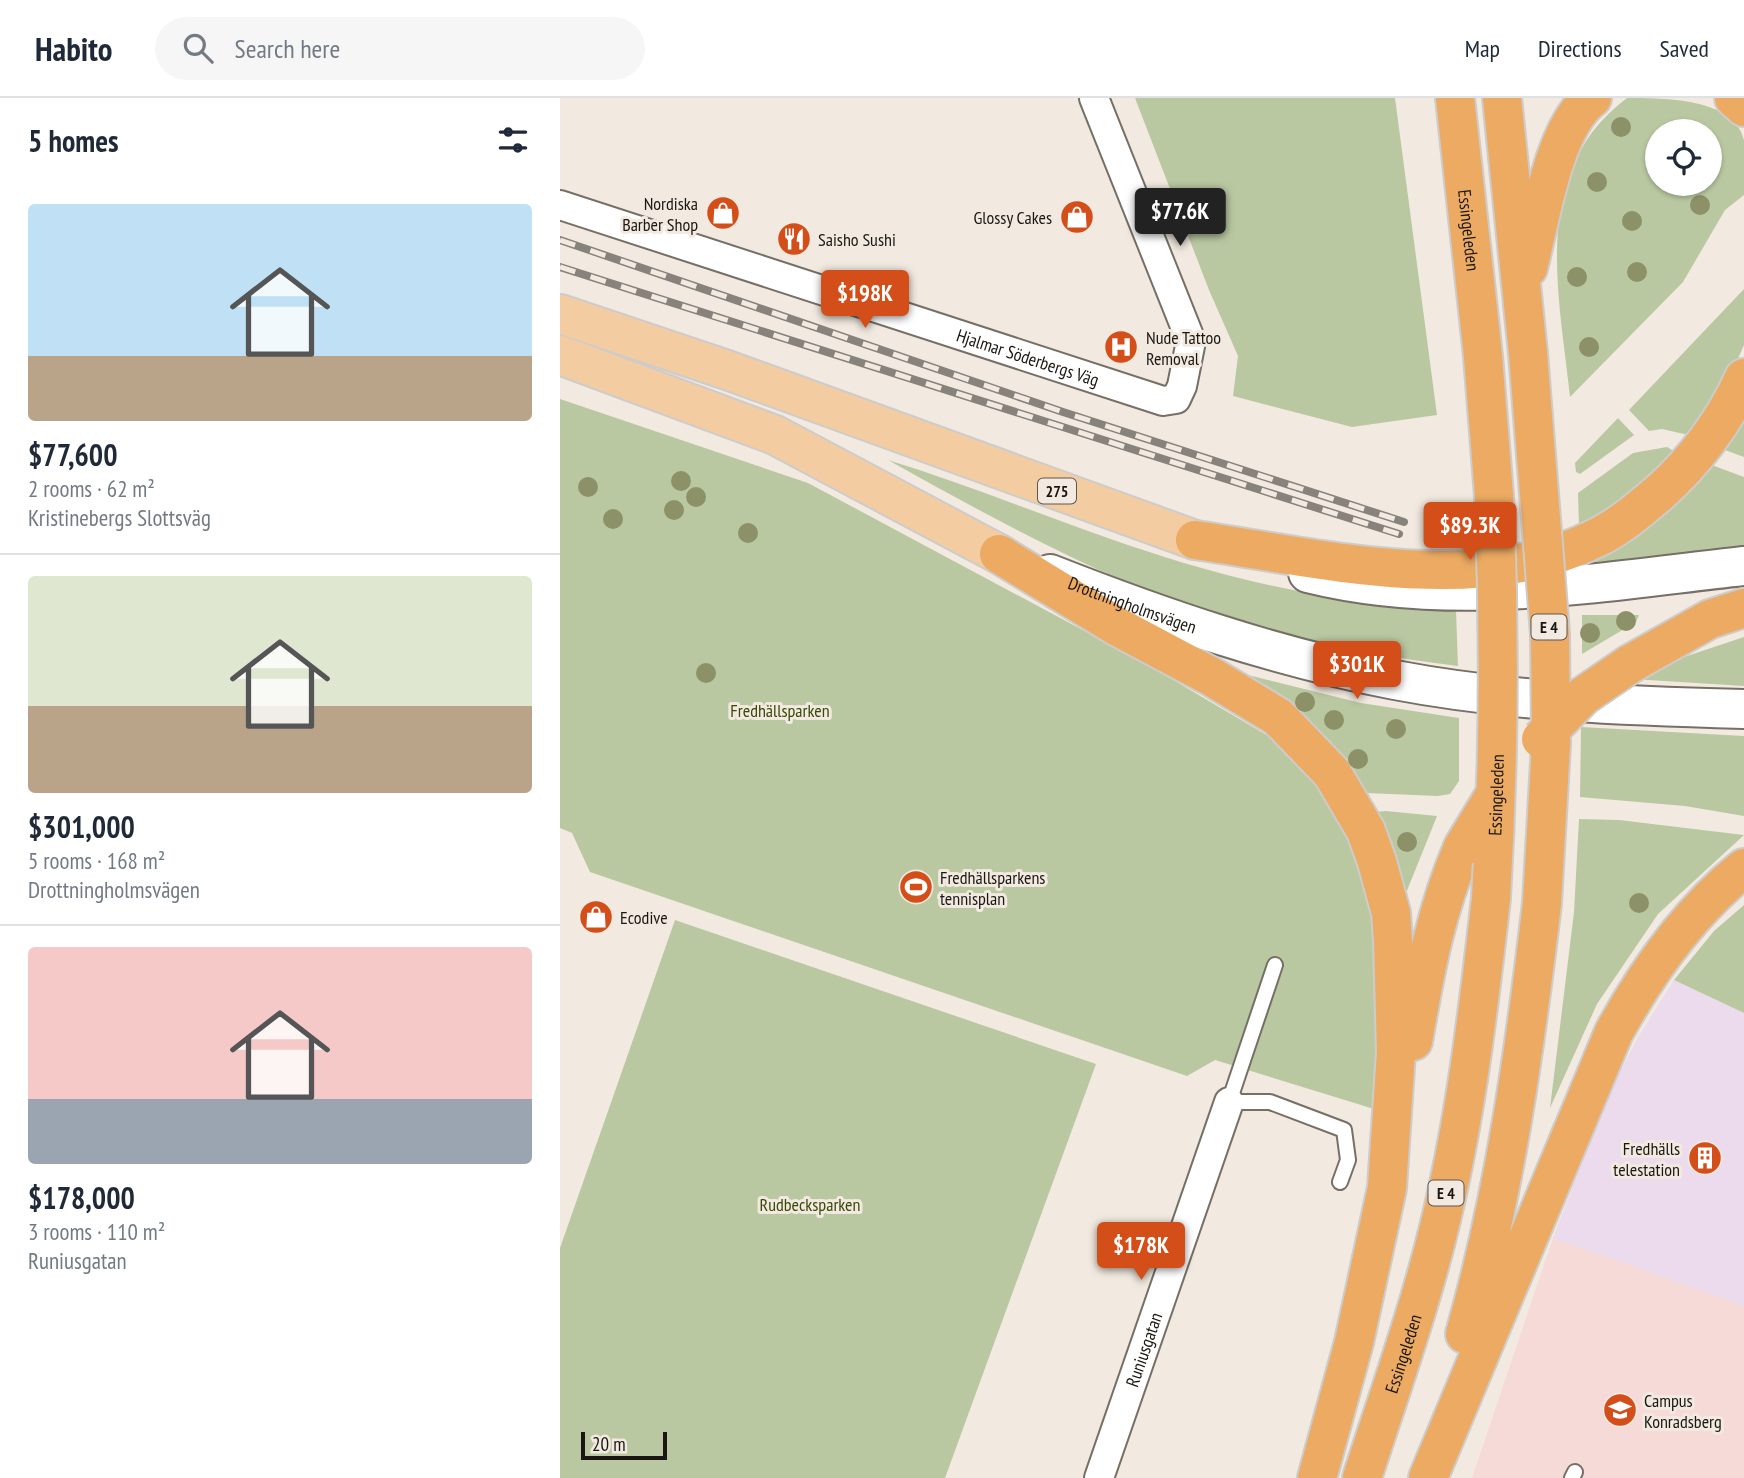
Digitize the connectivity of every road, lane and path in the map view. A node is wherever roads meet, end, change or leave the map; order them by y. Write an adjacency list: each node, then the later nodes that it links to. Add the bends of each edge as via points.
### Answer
1 (1094, 98): 9 (street, Hjalmar Söderbergs Väg, via 1191,341 1176,399 1163,401)
2 (1455, 98): 28 (highway, Essingeleden / E 4, bridge, via 1483,356 1500,635 1491,898 1457,1147 1429,1270)
3 (1502, 98): 8 (highway, E 4)
4 (1517, 98): 8 (highway)
5 (1592, 98): 10 (highway, via 1571,124 1556,162)
6 (1734, 98): 7 (highway)
7 (1744, 107)
8 (1507, 152): 10 (highway, E 4)
9 (560, 205)
10 (1521, 293): 29 (highway, E 4, bridge, via 1550,634 1551,758 1542,902 1507,1155 1479,1283)
11 (560, 314): 14 (main road, 275)
12 (560, 355): 15 (main road, Drottningholmsvägen, via 775,435)
13 (1744, 378): 14 (highway, via 1720,422 1680,474 1635,513 1594,540 1525,562 1438,571)
14 (1195, 540): 16 (main road, via 1324,577 1385,589 1453,593 1591,585)
15 (999, 554): 20 (main road, Drottningholmsvägen, via 1241,643 1396,680 1586,704); 25 (highway, via 1261,706 1305,742 1332,774 1366,831 1387,900 1393,941 1396,1052)
16 (1744, 566)
17 (1744, 608): 19 (highway, via 1710,619)
18 (1744, 621): 19 (main road)
19 (1663, 644): 25 (highway, bridge, via 1583,696 1496,792 1463,847 1431,936)
20 (1744, 709)
21 (1744, 868): 29 (highway, via 1675,937 1614,1032)
22 (1275, 965): 23 (lane)
23 (1229, 1102): 24 (lane, via 1270,1102 1344,1130 1348,1160); 26 (street, Runiusgatan)
24 (1340, 1182)
25 (1387, 1188): 27 (highway, via 1354,1342)
26 (1099, 1478)
27 (1317, 1478)
28 (1362, 1478)
29 (1426, 1478)

